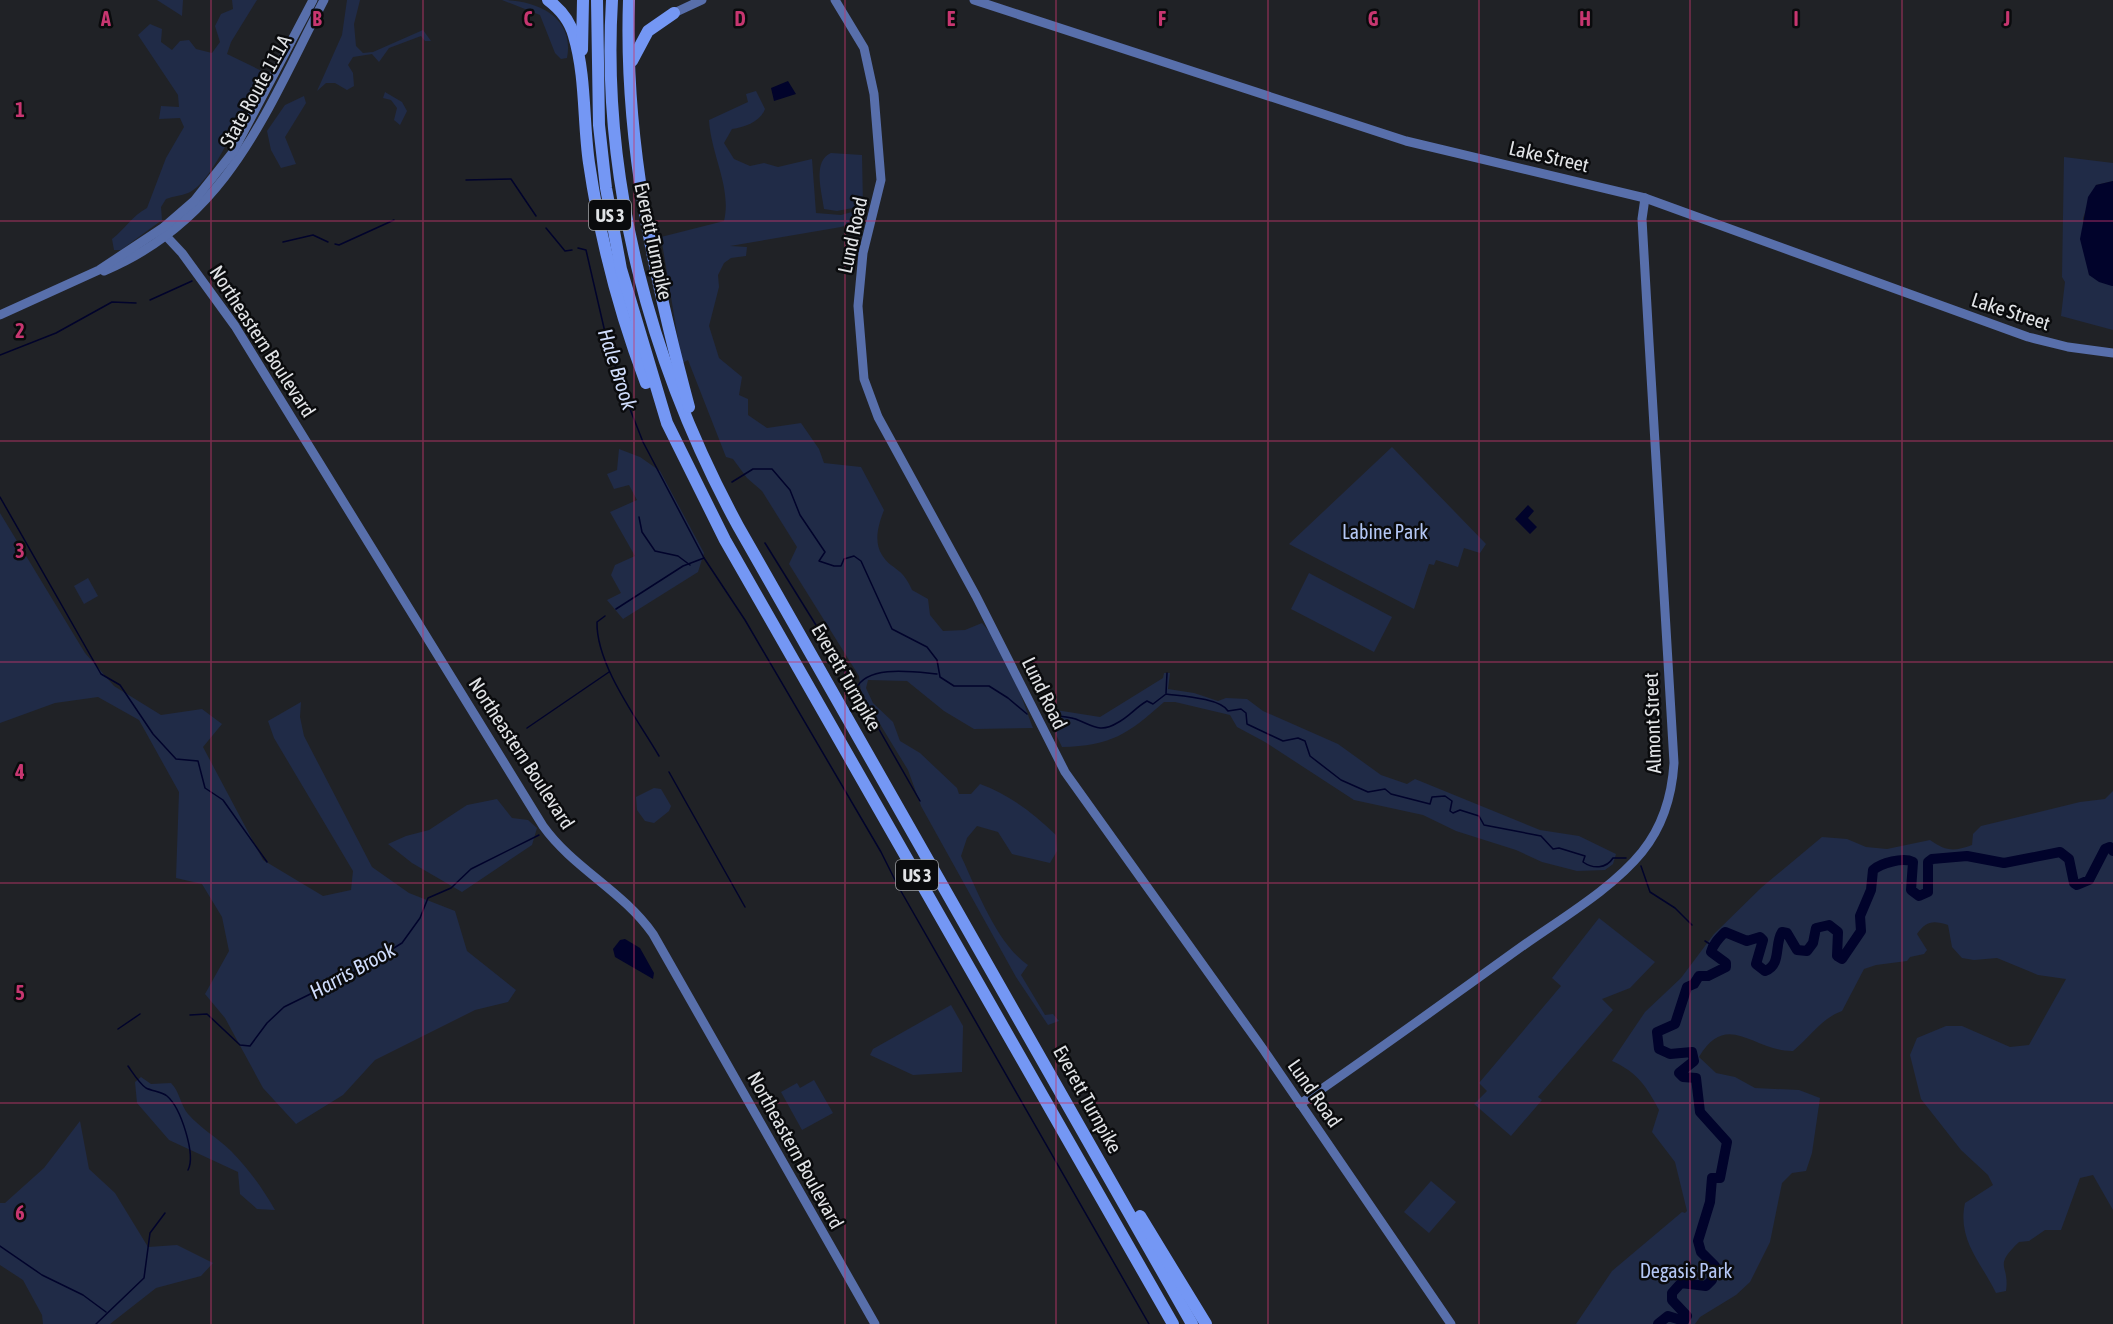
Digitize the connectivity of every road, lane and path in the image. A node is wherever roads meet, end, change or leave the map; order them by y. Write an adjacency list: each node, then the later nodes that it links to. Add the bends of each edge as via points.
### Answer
1 (313, 0): 14 (street, State Route 111A)
2 (324, 0): 14 (street, State Route 111A)
3 (548, 0): 13 (highway, via 563,14 574,36)
4 (583, 0): 13 (highway)
5 (597, 0): 21 (highway, Everett Turnpike / US 3, via 597,105 609,208 632,310)
6 (612, 0): 22 (highway, Everett Turnpike / US 3, via 612,101 627,214 656,335)
7 (629, 0): 12 (highway)
8 (702, 0): 11 (street)
9 (835, 0): 24 (street, Lund Road, via 865,53 879,136 880,190 863,253 858,306 864,379 872,404 1065,772)
10 (974, 0): 15 (street, Lake Street, via 1397,139)
11 (675, 13): 12 (highway, via 645,34 634,52)
12 (630, 74): 22 (highway, via 650,252)
13 (584, 126): 21 (highway, via 598,214 620,305 646,384)
14 (231, 164): 16 (street); 17 (street, via 212,195)
15 (1644, 198): 20 (street, Lake Street, via 2018,334); 24 (street, Almont Street, via 1642,219 1674,763 1667,806 1644,850 1620,874)
16 (164, 227): 17 (street); 18 (street)
17 (170, 235): 18 (street, via 119,264); 25 (street, Northeastern Boulevard, via 235,326 543,826 566,852 629,905 653,934)
18 (99, 270): 19 (street)
19 (0, 315)
20 (2113, 353)
21 (666, 423): 26 (highway, Everett Turnpike / US 3, via 715,522)
22 (700, 452): 23 (highway, Everett Turnpike / US 3)
23 (1012, 1005): 27 (highway, Everett Turnpike / US 3); 28 (highway)
24 (1300, 1104): 29 (street, Lund Road)
25 (875, 1324)
26 (1173, 1324)
27 (1192, 1324)
28 (1206, 1324)
29 (1451, 1324)

